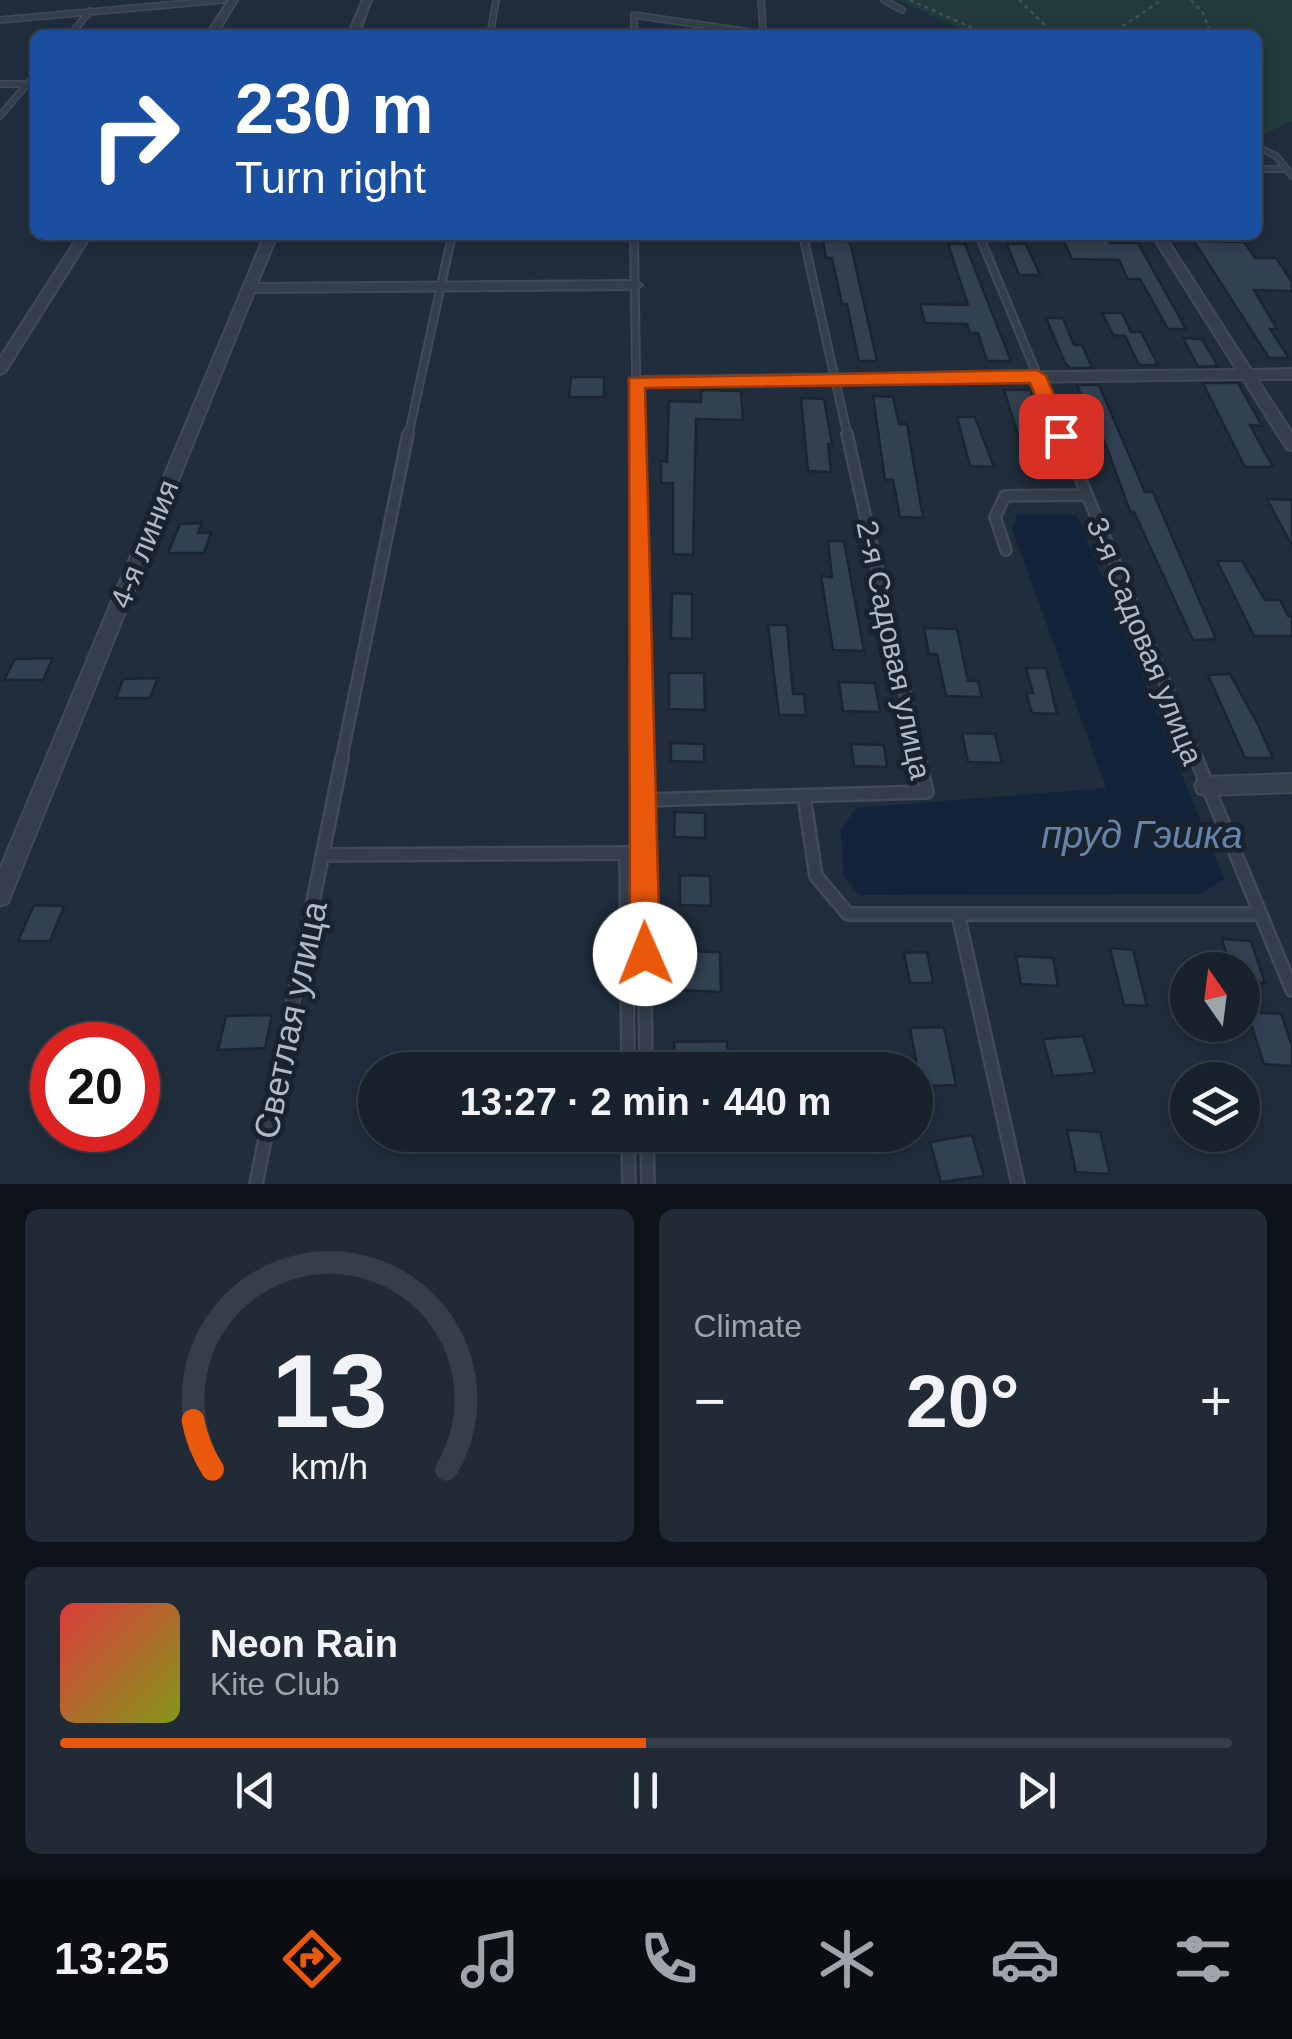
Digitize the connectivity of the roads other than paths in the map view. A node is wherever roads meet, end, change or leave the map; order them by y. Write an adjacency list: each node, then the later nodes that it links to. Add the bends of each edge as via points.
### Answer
1 (101, 0): 8 (lane)
2 (222, 0): 8 (lane)
3 (234, 0): 12 (street)
4 (368, 0): 13 (street)
5 (761, 0): 17 (lane)
6 (884, 0): 9 (lane)
7 (496, 1): 14 (lane)
8 (93, 9): 10 (lane); 11 (lane)
9 (902, 10)
10 (0, 20)
11 (74, 30)
12 (214, 30)
13 (355, 30)
14 (491, 30)
15 (634, 30): 16 (lane, via 634,15)
16 (747, 30)
17 (762, 30)
18 (0, 84): 19 (lane)
19 (30, 84)
20 (30, 86): 21 (lane)
21 (0, 116)
22 (1262, 147): 24 (lane)
23 (1262, 147): 26 (lane)
24 (1292, 159)
25 (1262, 169): 26 (lane)
26 (1286, 169): 27 (lane)
27 (1292, 176)
28 (82, 240): 38 (street)
29 (269, 240): 37 (street, 4-я линия)
30 (451, 240): 36 (lane, Светлая улица)
31 (634, 240): 35 (lane)
32 (804, 240): 42 (lane, 2-я Садовая улица)
33 (981, 240): 41 (lane, 3-я Садовая улица)
34 (1161, 240): 40 (street)
35 (635, 284): 36 (street); 43 (lane)
36 (442, 286): 37 (street); 51 (lane, Светлая улица)
37 (249, 288): 52 (street, 4-я линия)
38 (0, 369)
39 (1292, 374): 40 (street)
40 (1246, 375): 41 (street); 44 (street)
41 (1037, 376): 42 (street); 45 (lane, 3-я Садовая улица)
42 (835, 380): 43 (street); 49 (lane, 2-я Садовая улица, via 927,792)
43 (636, 382): 50 (lane)
44 (1292, 445)
45 (1085, 496): 46 (lane, via 1004,496 995,517); 48 (lane, 3-я Садовая улица)
46 (1006, 550)
47 (1292, 783): 48 (street)
48 (1206, 786): 54 (lane, 3-я Садовая улица)
49 (804, 796): 50 (lane, 2-я Садовая улица); 53 (lane, via 816,876 848,914)
50 (642, 800): 57 (lane)
51 (323, 855): 56 (lane, via 626,853); 60 (lane, Светлая улица)
52 (0, 895)
53 (958, 914): 54 (lane); 63 (lane)
54 (1258, 914): 55 (lane, 3-я Садовая улица)
55 (1292, 990)
56 (628, 1052)
57 (646, 1052)
58 (628, 1152): 61 (lane)
59 (647, 1152): 62 (lane)
60 (256, 1184)
61 (629, 1184)
62 (648, 1184)
63 (1018, 1184)

